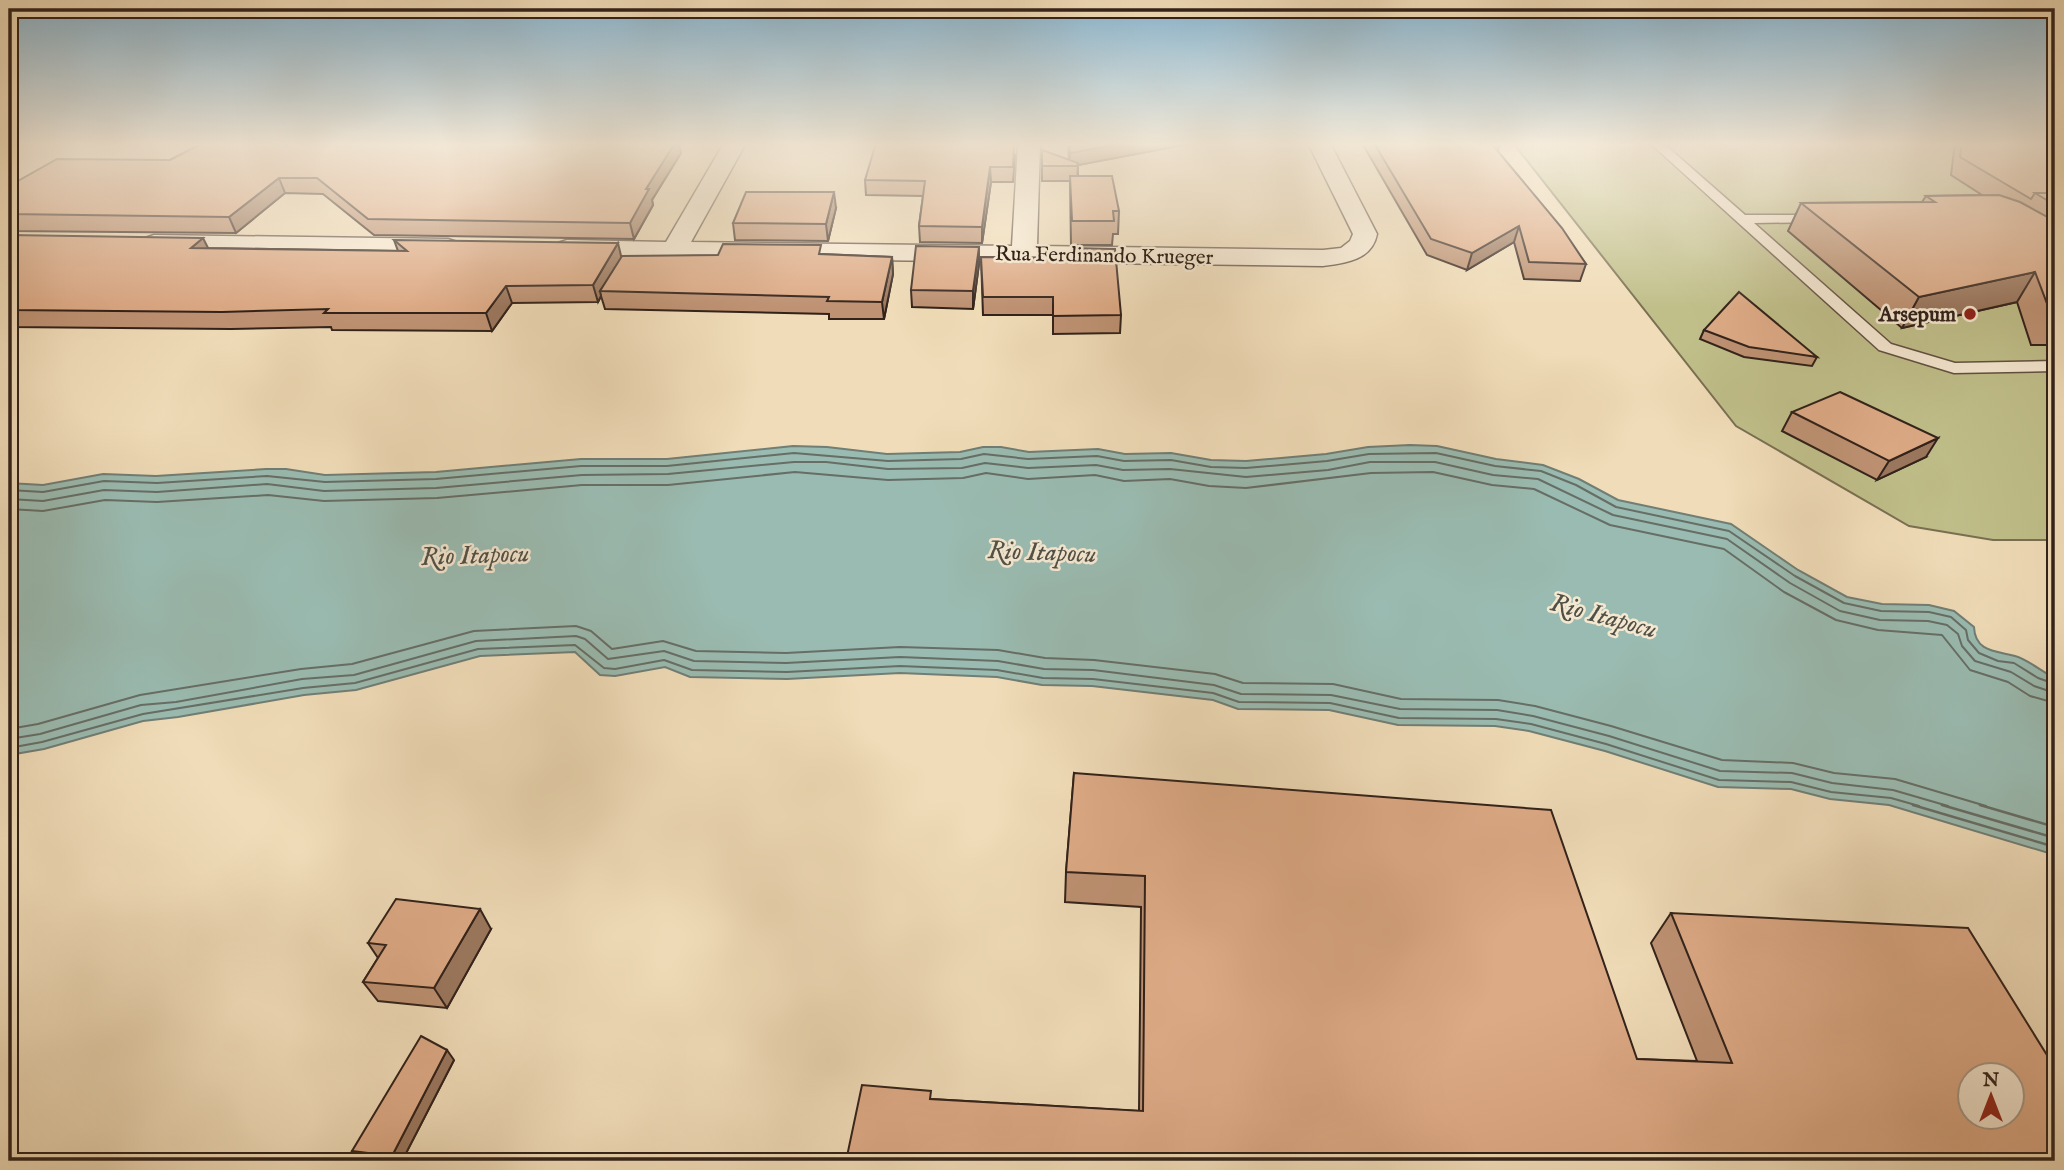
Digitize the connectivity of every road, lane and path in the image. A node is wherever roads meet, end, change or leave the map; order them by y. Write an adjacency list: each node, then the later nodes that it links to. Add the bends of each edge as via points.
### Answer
1 (704, 198): 10 (street)
2 (1026, 198): 11 (street)
3 (1346, 198): 11 (street, Rua Ferdinando Krueger, via 1364,243 1343,255)
4 (1717, 198): 6 (lane)
5 (1836, 218): 6 (lane)
6 (1741, 219): 12 (lane, via 1885,347 1954,369)
7 (134, 243): 8 (street)
8 (466, 247)
9 (549, 248): 10 (street, Rua Ferdinando Krueger)
10 (674, 250): 11 (street, Rua Ferdinando Krueger)
11 (1024, 254)
12 (2055, 366)

